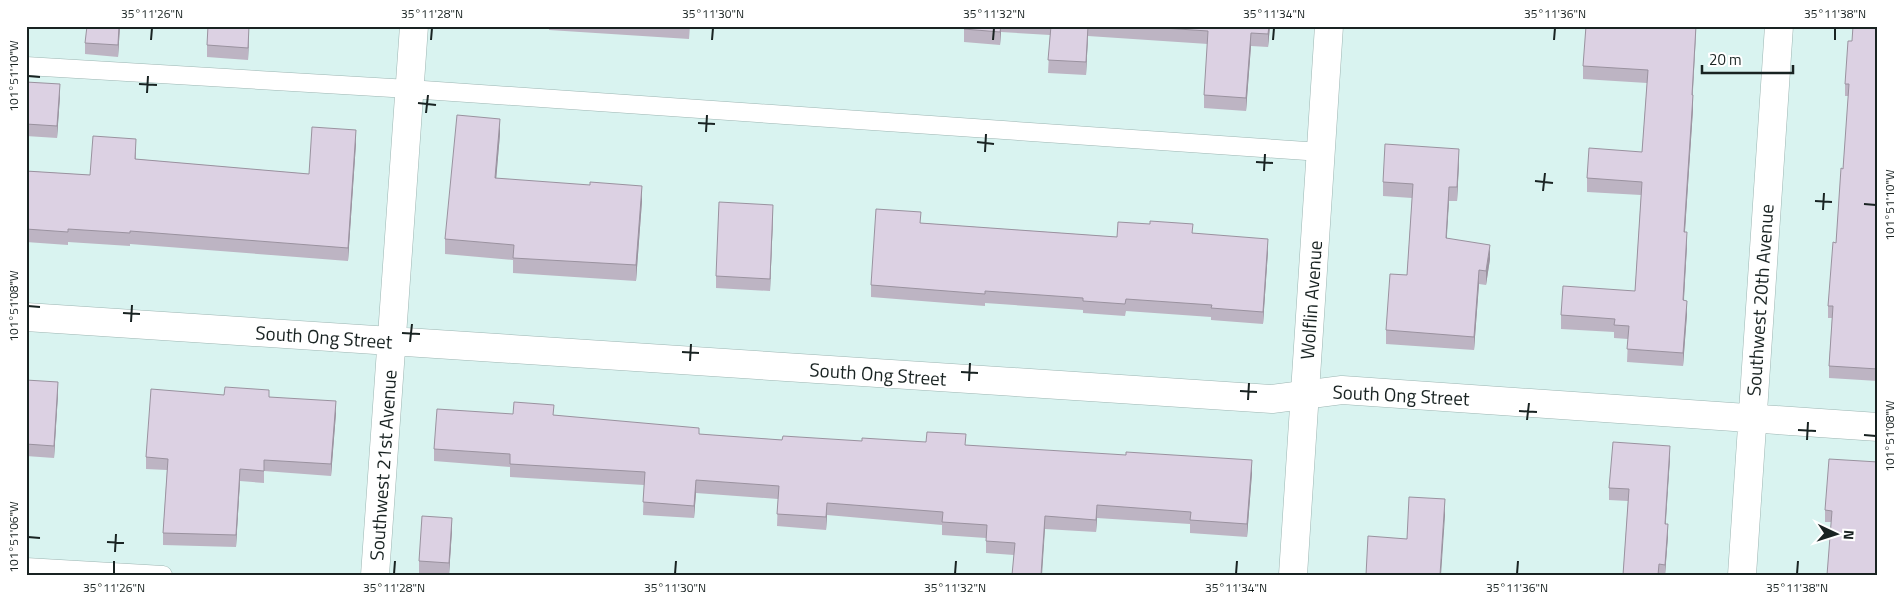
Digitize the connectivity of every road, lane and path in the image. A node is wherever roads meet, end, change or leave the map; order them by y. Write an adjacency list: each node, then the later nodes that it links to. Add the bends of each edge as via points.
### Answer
1 (414, 26): 5 (street, Southwest 21st Avenue)
2 (1330, 26): 6 (street, Wolflin Avenue)
3 (1779, 26): 10 (street, Southwest 20th Avenue)
4 (26, 66): 5 (lane)
5 (409, 89): 6 (lane); 8 (street, Southwest 21st Avenue)
6 (1321, 152): 9 (street, Wolflin Avenue)
7 (26, 317): 8 (street, South Ong Street)
8 (391, 342): 9 (street, South Ong Street, via 1272,399); 14 (street, Southwest 21st Avenue)
9 (1305, 395): 10 (street, South Ong Street, via 1342,390); 15 (street, Wolflin Avenue)
10 (1752, 417): 11 (street, South Ong Street); 16 (street, Southwest 20th Avenue)
11 (1878, 427)
12 (26, 567): 13 (lane)
13 (162, 575)
14 (375, 575)
15 (1293, 575)
16 (1742, 575)

